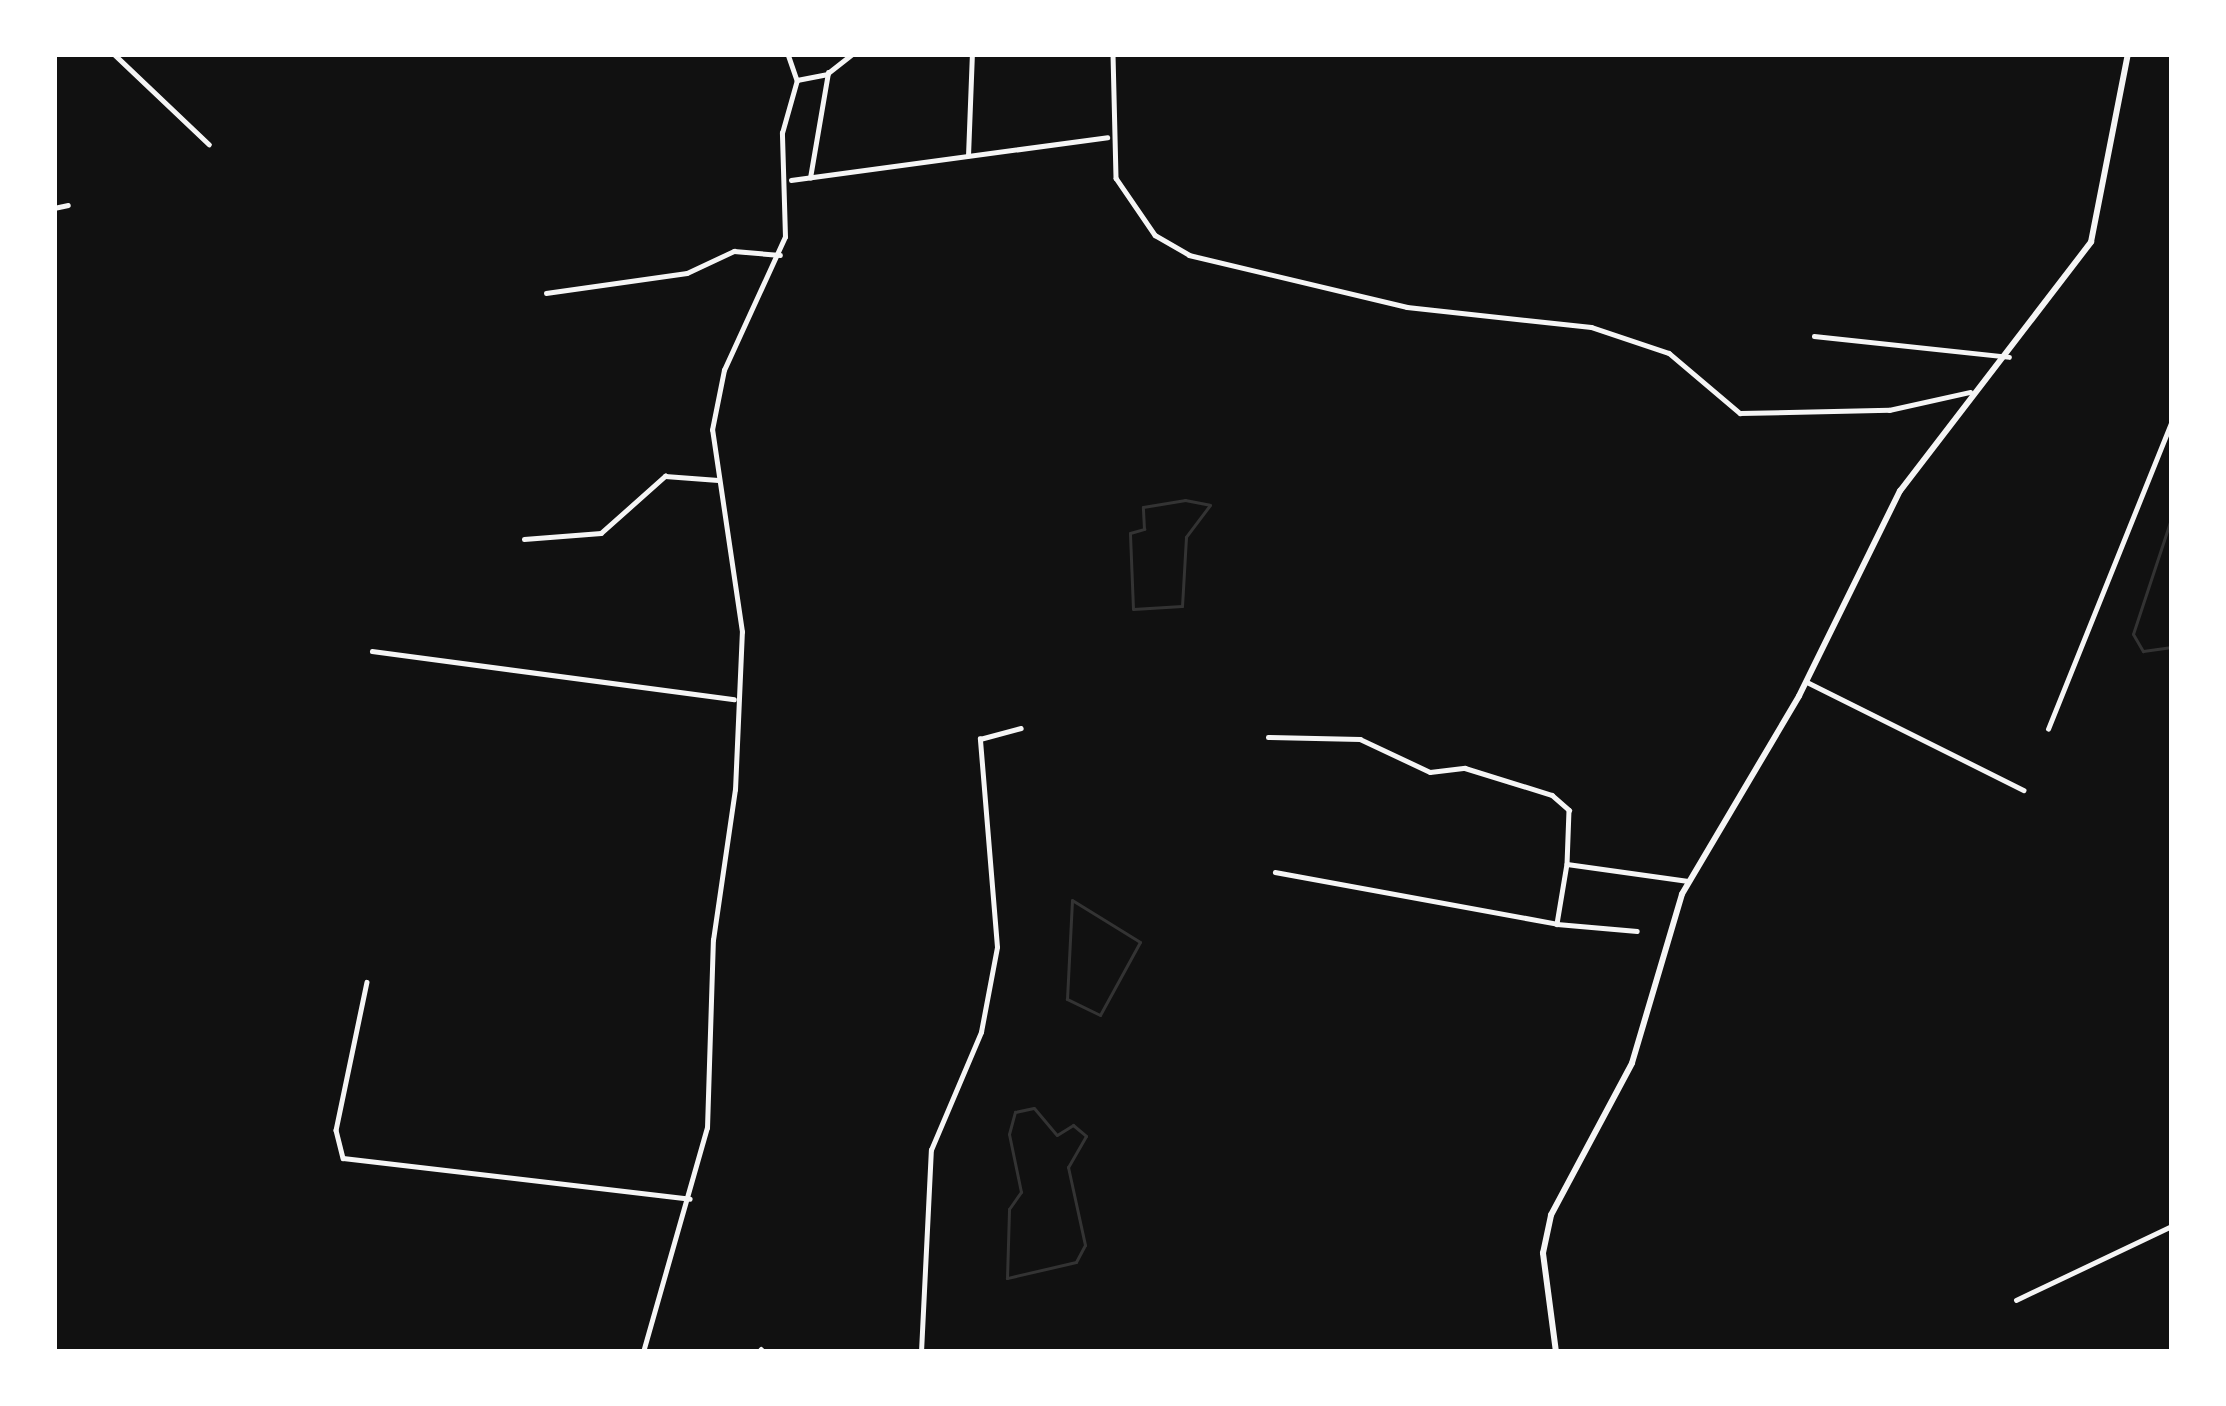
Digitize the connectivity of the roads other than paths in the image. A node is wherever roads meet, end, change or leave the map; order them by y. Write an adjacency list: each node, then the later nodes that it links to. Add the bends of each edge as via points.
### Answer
1 (114, 54): 12 (street)
2 (262, 54): 3 (street)
3 (318, 54)
4 (788, 54): 10 (street)
5 (852, 54): 9 (street)
6 (972, 54): 13 (street)
7 (1112, 54): 11 (street)
8 (2128, 54): 21 (street, via 2098,227)
9 (828, 74): 10 (street); 14 (street)
10 (797, 80): 15 (street, via 782,133)
11 (1109, 136): 13 (street); 22 (street, via 1116,178 1142,220 1223,268 1407,308 1591,327 1669,353 1740,413 1889,410)
12 (209, 144)
13 (968, 156): 14 (street)
14 (810, 178): 15 (street)
15 (791, 180): 18 (street)
16 (68, 205): 17 (street)
17 (54, 208)
18 (780, 255): 19 (street, via 734,251 686,273); 24 (street, via 719,385)
19 (546, 293)
20 (1814, 336): 21 (street)
21 (2009, 357): 22 (street)
22 (1970, 392): 27 (street, via 1866,548)
23 (2172, 421): 30 (street)
24 (718, 481): 25 (street, via 654,479 601,533); 28 (street, via 742,632)
25 (524, 539)
26 (372, 651): 28 (street)
27 (1807, 682): 32 (street); 35 (street)
28 (734, 699): 39 (street, via 710,1108)
29 (1021, 728): 43 (street, via 980,739 997,947 981,1032 932,1150)
30 (2048, 729)
31 (1268, 736): 33 (street, via 1369,741 1430,772 1465,768 1560,797)
32 (2024, 790)
33 (1567, 864): 35 (street); 36 (street)
34 (1275, 872): 36 (street)
35 (1688, 880): 44 (street, via 1632,1063 1551,1215 1544,1274)
36 (1557, 924): 37 (street)
37 (1637, 932)
38 (367, 982): 39 (street, via 336,1130 343,1158)
39 (690, 1199): 42 (street)
40 (2172, 1226): 41 (street)
41 (2016, 1300)
42 (643, 1352)
43 (921, 1352)
44 (1556, 1352)

